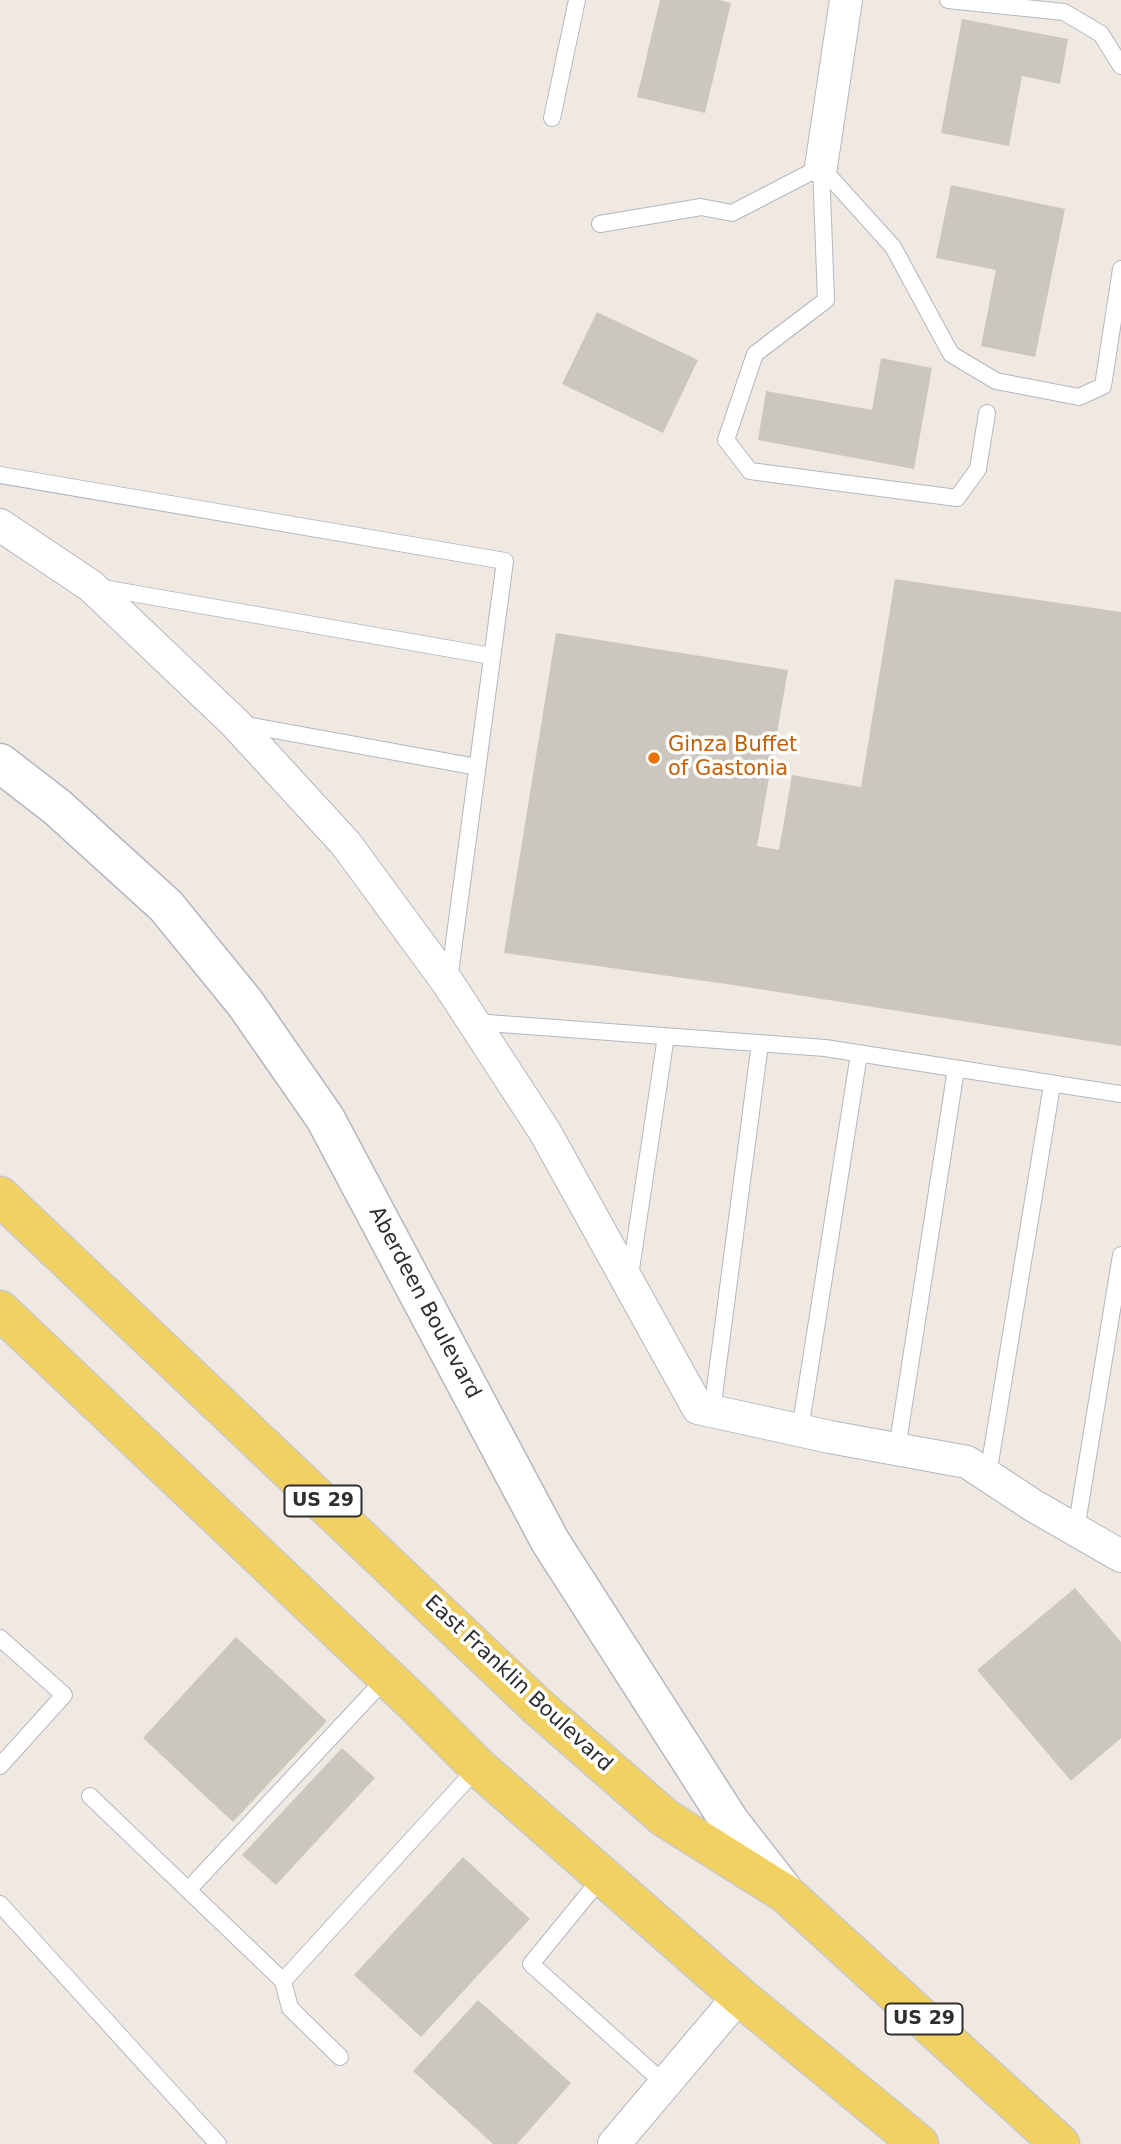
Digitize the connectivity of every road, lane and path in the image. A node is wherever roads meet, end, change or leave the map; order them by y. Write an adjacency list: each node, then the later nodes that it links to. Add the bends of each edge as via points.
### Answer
1 (577, 0): 5 (lane)
2 (846, 0): 6 (street)
3 (948, 0): 4 (lane, via 1064,12 1101,34)
4 (1121, 65)
5 (552, 118)
6 (821, 167): 7 (lane, via 732,213 701,206); 8 (lane, via 893,247 951,354 996,381 1079,397 1103,386); 9 (lane, via 826,300 755,354 726,440 750,471 957,498 978,469)
7 (600, 224)
8 (1121, 269)
9 (987, 413)
10 (0, 475): 13 (lane, via 505,561)
11 (0, 525): 12 (street)
12 (91, 586): 13 (lane); 14 (street)
13 (491, 656): 16 (lane)
14 (235, 723): 16 (lane); 17 (street, via 346,844)
15 (0, 763): 44 (main road, Aberdeen Boulevard, via 57,807 166,905 245,1003 311,1097 550,1541 730,1822)
16 (477, 767): 17 (lane)
17 (448, 983): 18 (street)
18 (474, 1022): 19 (lane); 27 (street, via 545,1132)
19 (666, 1036): 20 (lane); 27 (lane)
20 (760, 1043): 21 (lane); 31 (lane)
21 (859, 1054): 22 (lane); 32 (lane)
22 (956, 1069): 23 (lane); 33 (lane)
23 (1052, 1085): 24 (lane); 34 (lane)
24 (1121, 1094)
25 (0, 1196): 44 (main road, East Franklin Boulevard / US 29, via 537,1706 665,1818)
26 (1121, 1255): 35 (lane)
27 (629, 1282): 31 (street, via 698,1408)
28 (0, 1310): 30 (main road)
29 (0, 1322): 30 (main road)
30 (52, 1359): 38 (main road)
31 (712, 1411): 32 (street)
32 (800, 1430): 33 (street)
33 (897, 1449): 34 (street, via 967,1462)
34 (988, 1475): 35 (street)
35 (1076, 1530): 36 (street)
36 (1121, 1556)
37 (0, 1638): 39 (lane, via 64,1695)
38 (387, 1677): 40 (main road); 43 (lane)
39 (0, 1766)
40 (478, 1767): 42 (main road); 46 (lane)
41 (90, 1796): 43 (lane)
42 (602, 1877): 47 (main road); 49 (lane, via 531,1964)
43 (188, 1890): 46 (lane)
44 (786, 1894): 53 (main road, East Franklin Boulevard / US 29)
45 (0, 1904): 50 (lane)
46 (283, 1980): 48 (lane, via 290,2008)
47 (739, 1996): 49 (street); 52 (main road)
48 (340, 2057)
49 (665, 2084): 51 (street)
50 (218, 2144)
51 (614, 2144)
52 (919, 2144)
53 (1060, 2144)

